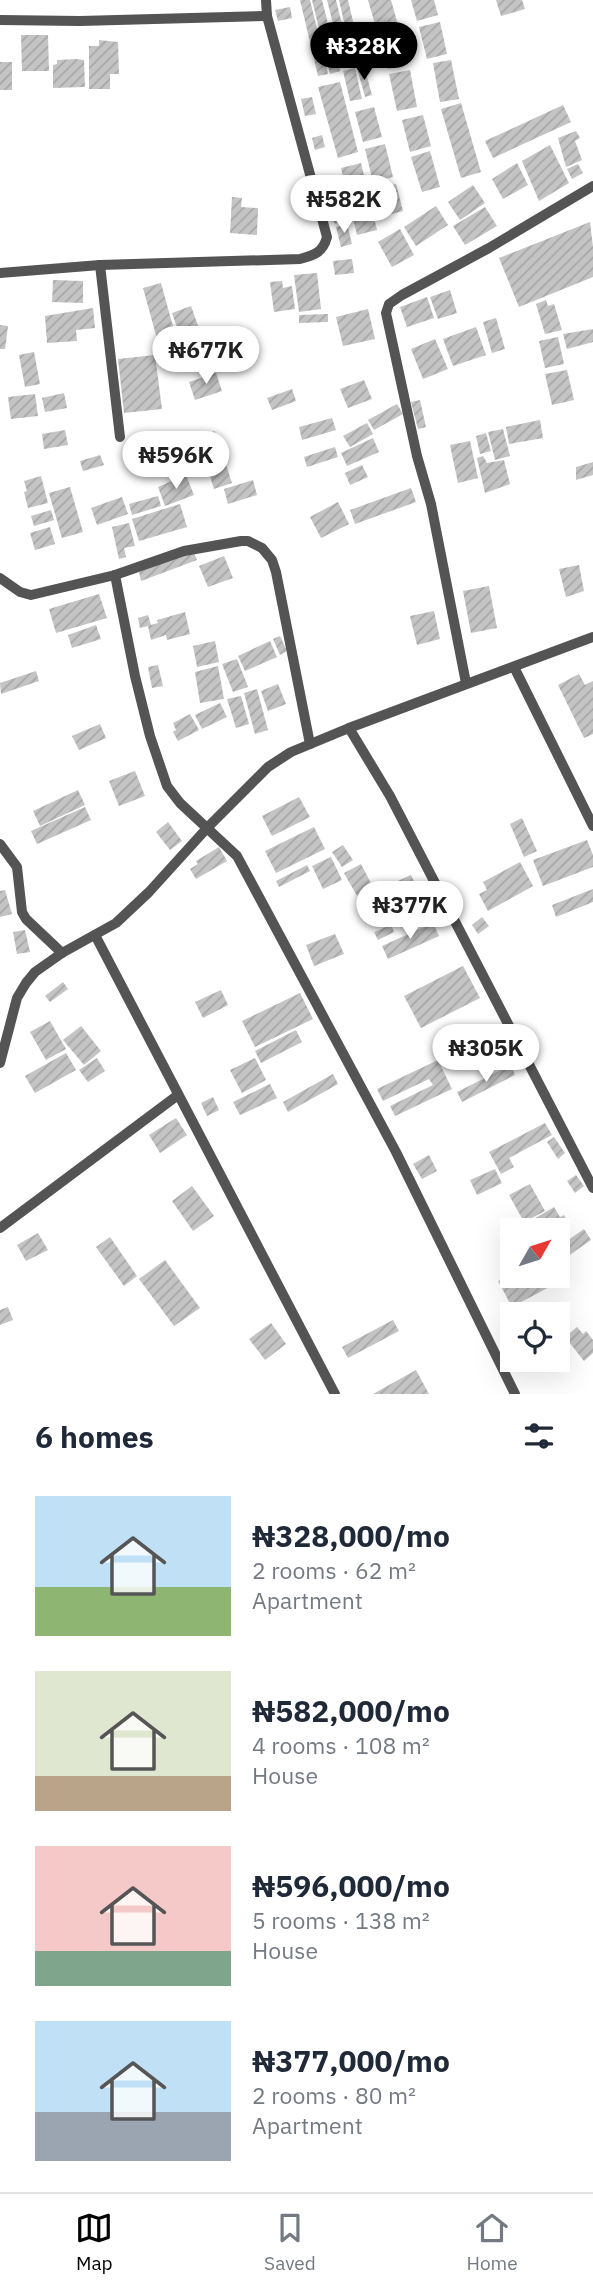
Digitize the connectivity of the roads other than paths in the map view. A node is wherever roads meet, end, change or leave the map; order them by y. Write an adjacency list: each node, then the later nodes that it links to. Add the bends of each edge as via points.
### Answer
1 (267, 0): 2 (street)
2 (267, 16): 3 (street); 5 (street, via 327,237 324,247 314,256 300,259)
3 (0, 20)
4 (593, 186): 12 (street, via 402,295 389,304 386,313)
5 (100, 265): 6 (street); 7 (street)
6 (0, 274)
7 (120, 437)
8 (115, 575): 9 (street, via 31,595); 14 (street, via 192,549 247,541 262,548 276,572); 16 (street, via 144,712 167,786)
9 (0, 578)
10 (593, 637): 11 (street)
11 (514, 667): 12 (street); 15 (street)
12 (466, 683): 13 (street)
13 (349, 728): 14 (street); 22 (street, via 390,796)
14 (310, 744): 16 (street, via 268,767)
15 (593, 826)
16 (208, 827): 18 (street, via 149,892 116,923); 25 (street, via 237,856 396,1152)
17 (0, 844): 19 (street, via 17,867 22,912)
18 (95, 935): 19 (street); 21 (street)
19 (62, 953): 20 (street, via 35,972 17,998)
20 (0, 1063)
21 (178, 1095): 23 (street); 24 (street)
22 (593, 1188)
23 (0, 1228)
24 (335, 1394)
25 (515, 1394)

